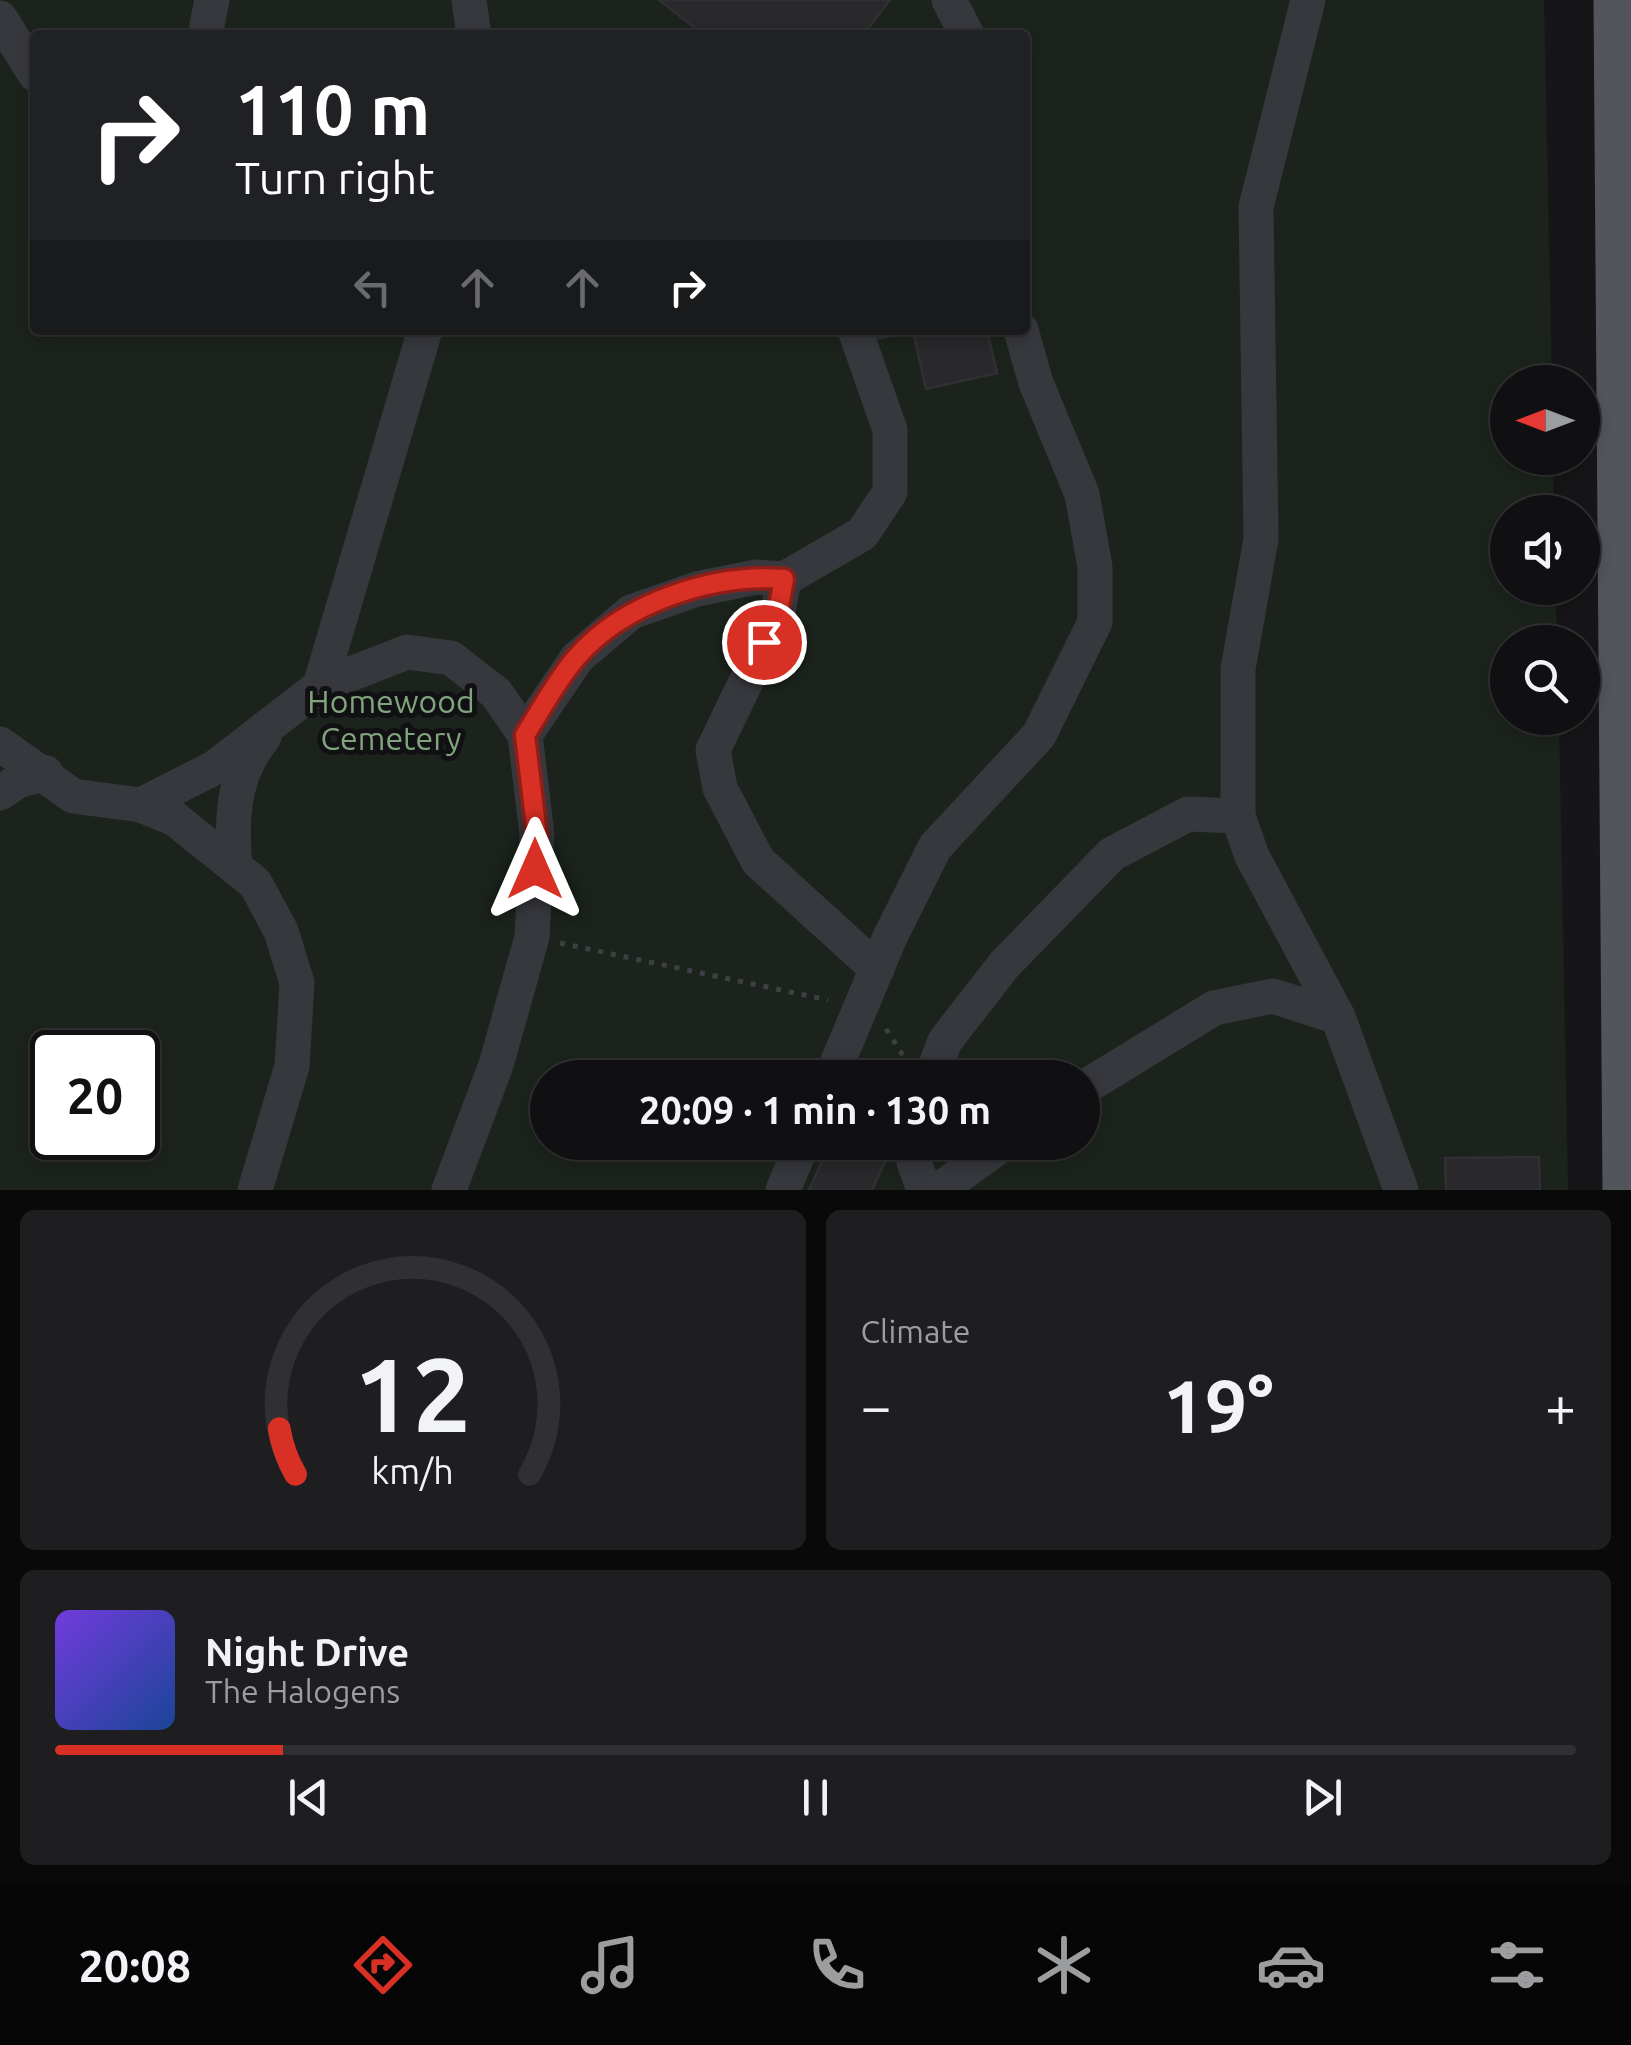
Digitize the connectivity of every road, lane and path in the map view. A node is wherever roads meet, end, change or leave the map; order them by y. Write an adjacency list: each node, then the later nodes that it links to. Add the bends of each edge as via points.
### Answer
1 (212, 0): 7 (lane)
2 (469, 0): 8 (lane)
3 (949, 0): 9 (lane)
4 (1308, 0): 22 (lane, via 1256,207 1261,539 1238,669)
5 (1616, 0): 40 (main road)
6 (0, 18): 10 (lane)
7 (206, 30)
8 (473, 30)
9 (964, 30)
10 (30, 66)
11 (424, 335): 15 (lane)
12 (857, 335): 14 (lane, via 890,430 890,492 862,534)
13 (1022, 335): 25 (lane, via 1082,494 1096,567 1096,622 1039,735 935,847)
14 (784, 579): 17 (lane, via 756,577 697,589 631,612 576,658); 25 (lane, via 777,617 713,750 720,788 758,861)
15 (320, 686): 16 (lane); 17 (lane, via 407,652 452,658 496,693)
16 (284, 714): 21 (lane, via 214,768); 23 (lane, via 251,752 230,812)
17 (525, 735): 24 (lane, via 537,835)
18 (0, 744): 19 (lane)
19 (46, 773): 20 (lane); 21 (lane, via 72,796)
20 (0, 794)
21 (140, 805): 23 (lane, via 175,819)
22 (1238, 816): 26 (lane, via 1252,856); 29 (lane, via 1188,814 1112,854 1004,965)
23 (235, 867): 34 (lane, via 264,899 297,983 292,1066)
24 (532, 937): 25 (path); 35 (lane, via 496,1065)
25 (867, 991): 27 (lane); 28 (path)
26 (1338, 1017): 30 (lane, via 1272,996 1214,1008); 39 (lane)
27 (838, 1060)
28 (913, 1060)
29 (927, 1060)
30 (1100, 1078)
31 (796, 1160): 36 (lane)
32 (914, 1160): 37 (lane)
33 (981, 1160): 38 (lane)
34 (255, 1190)
35 (450, 1190)
36 (783, 1190)
37 (924, 1190)
38 (939, 1190)
39 (1400, 1190)
40 (1625, 1190)

